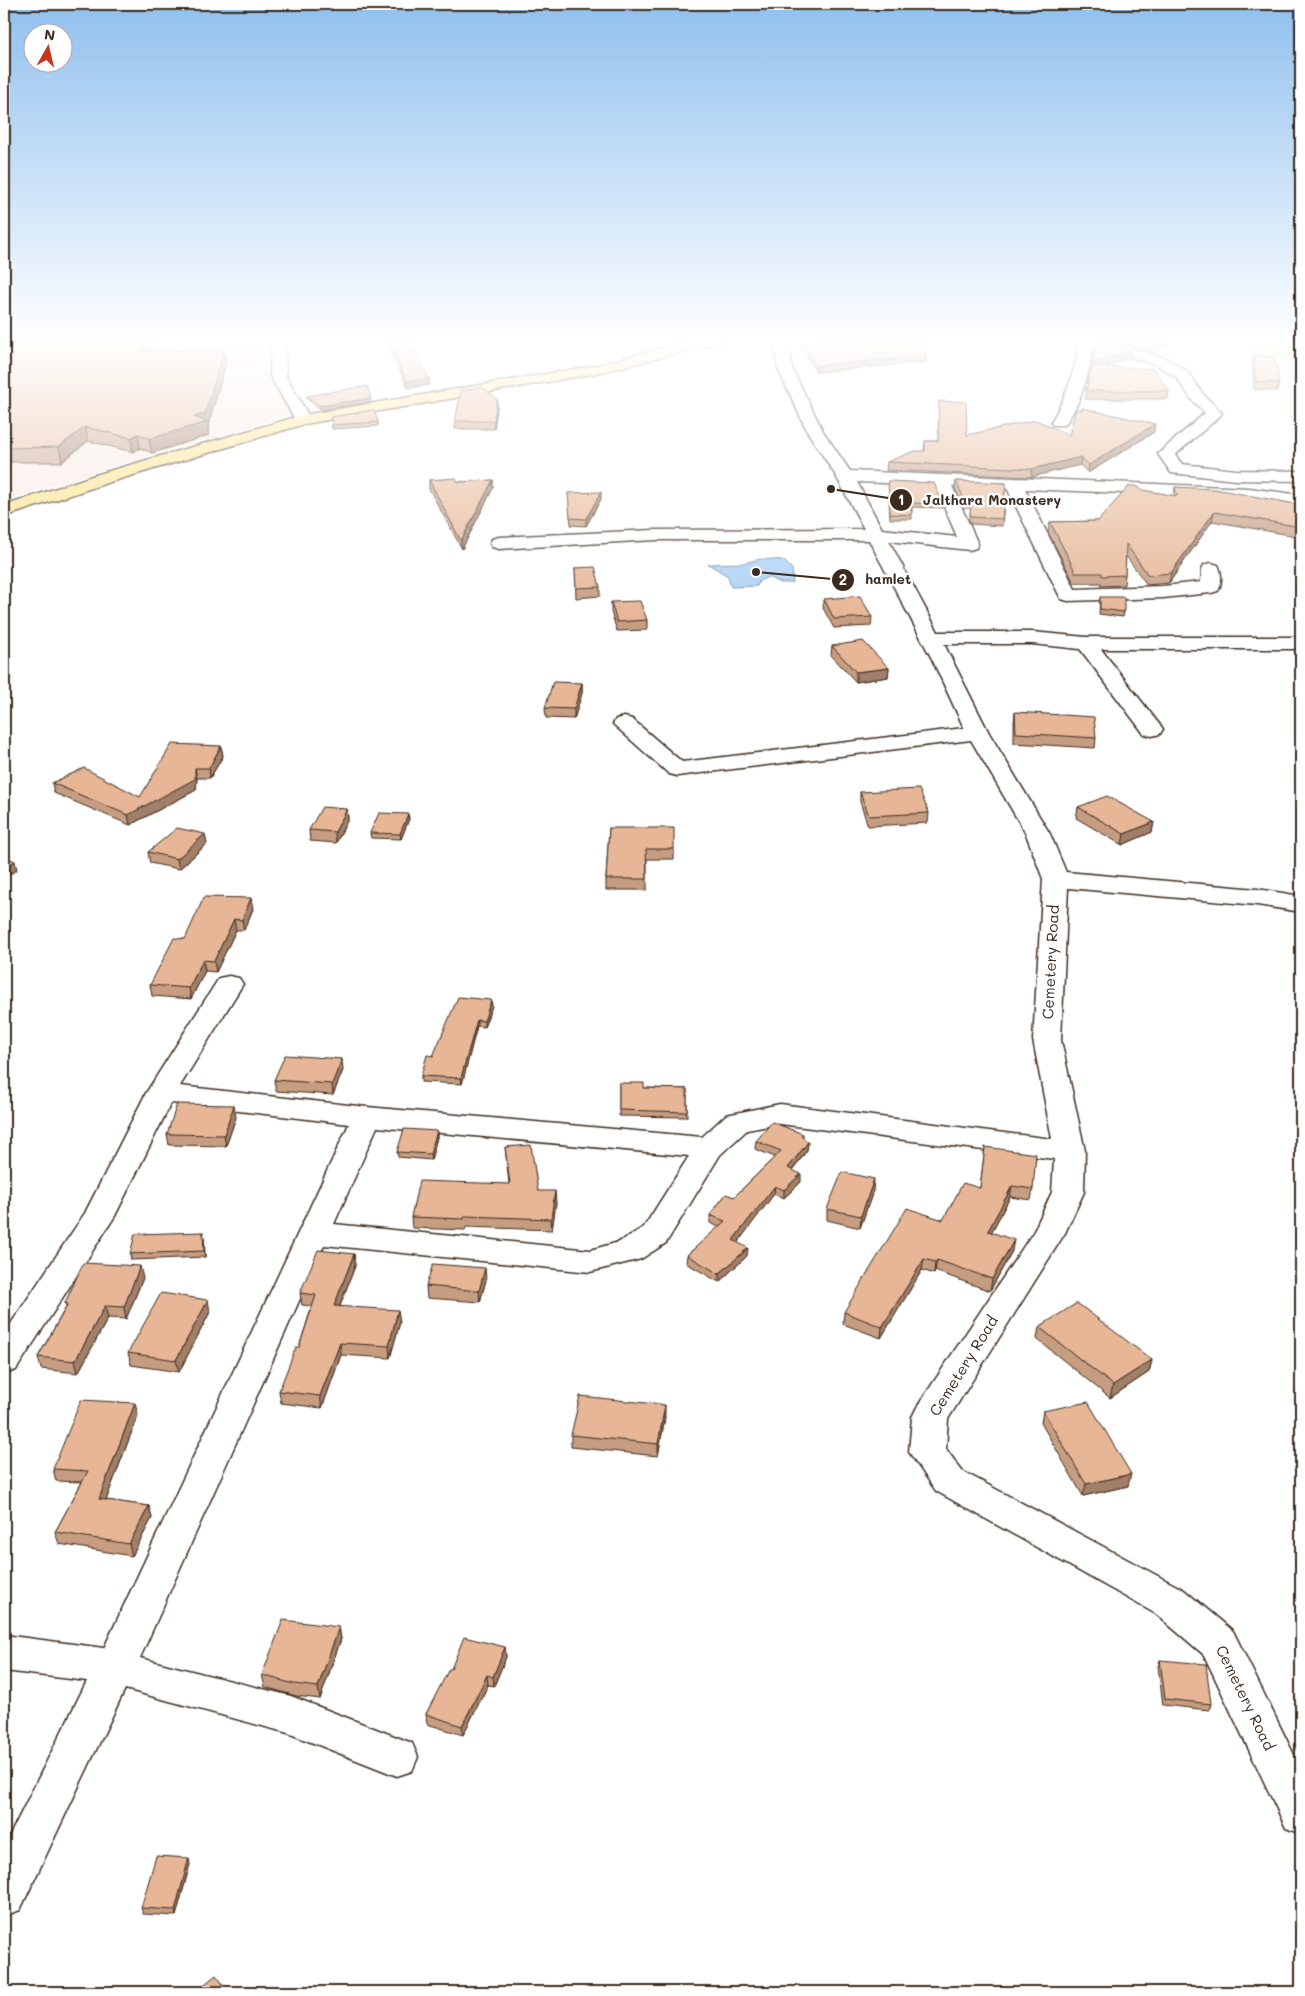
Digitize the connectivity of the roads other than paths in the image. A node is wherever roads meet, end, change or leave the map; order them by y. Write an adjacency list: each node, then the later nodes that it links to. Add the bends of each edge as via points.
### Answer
1 (261, 432): 9 (main road, via 101,479)
2 (816, 432): 4 (street, Cemetery Road)
3 (1192, 432): 5 (street, via 1166,454 1177,469 1236,475)
4 (845, 476): 6 (street); 10 (street, Cemetery Road)
5 (1301, 476)
6 (941, 480): 7 (street); 10 (street, via 969,544)
7 (1014, 484): 8 (street, via 1249,493); 12 (street, via 1068,594 1163,592 1210,587)
8 (1301, 500)
9 (4, 512)
10 (876, 534): 11 (street, via 655,535); 15 (street, Cemetery Road)
11 (499, 543)
12 (1211, 569)
13 (1086, 642): 14 (street); 15 (street, via 1032,638); 17 (street)
14 (1301, 643)
15 (936, 648): 18 (street, Cemetery Road)
16 (624, 724): 18 (street, via 677,769)
17 (1152, 729)
18 (978, 733): 19 (street, Cemetery Road, via 1038,834)
19 (1056, 878): 20 (street); 25 (street, Cemetery Road, via 1047,1040)
20 (1301, 904)
21 (229, 984): 22 (street)
22 (161, 1093): 23 (street); 27 (street, via 99,1216)
23 (367, 1117): 24 (street); 26 (street)
24 (709, 1148): 25 (street, via 737,1122 780,1114); 26 (street, via 655,1235 629,1251 590,1261)
25 (1070, 1151): 31 (street, Cemetery Road, via 1068,1192 1049,1233 930,1418 927,1452 949,1481 1170,1602 1219,1643)
26 (314, 1233): 29 (street)
27 (4, 1361)
28 (4, 1653): 29 (street)
29 (115, 1667): 30 (street, via 291,1715); 32 (street)
30 (397, 1757)
31 (1301, 1814)
32 (4, 1894)

